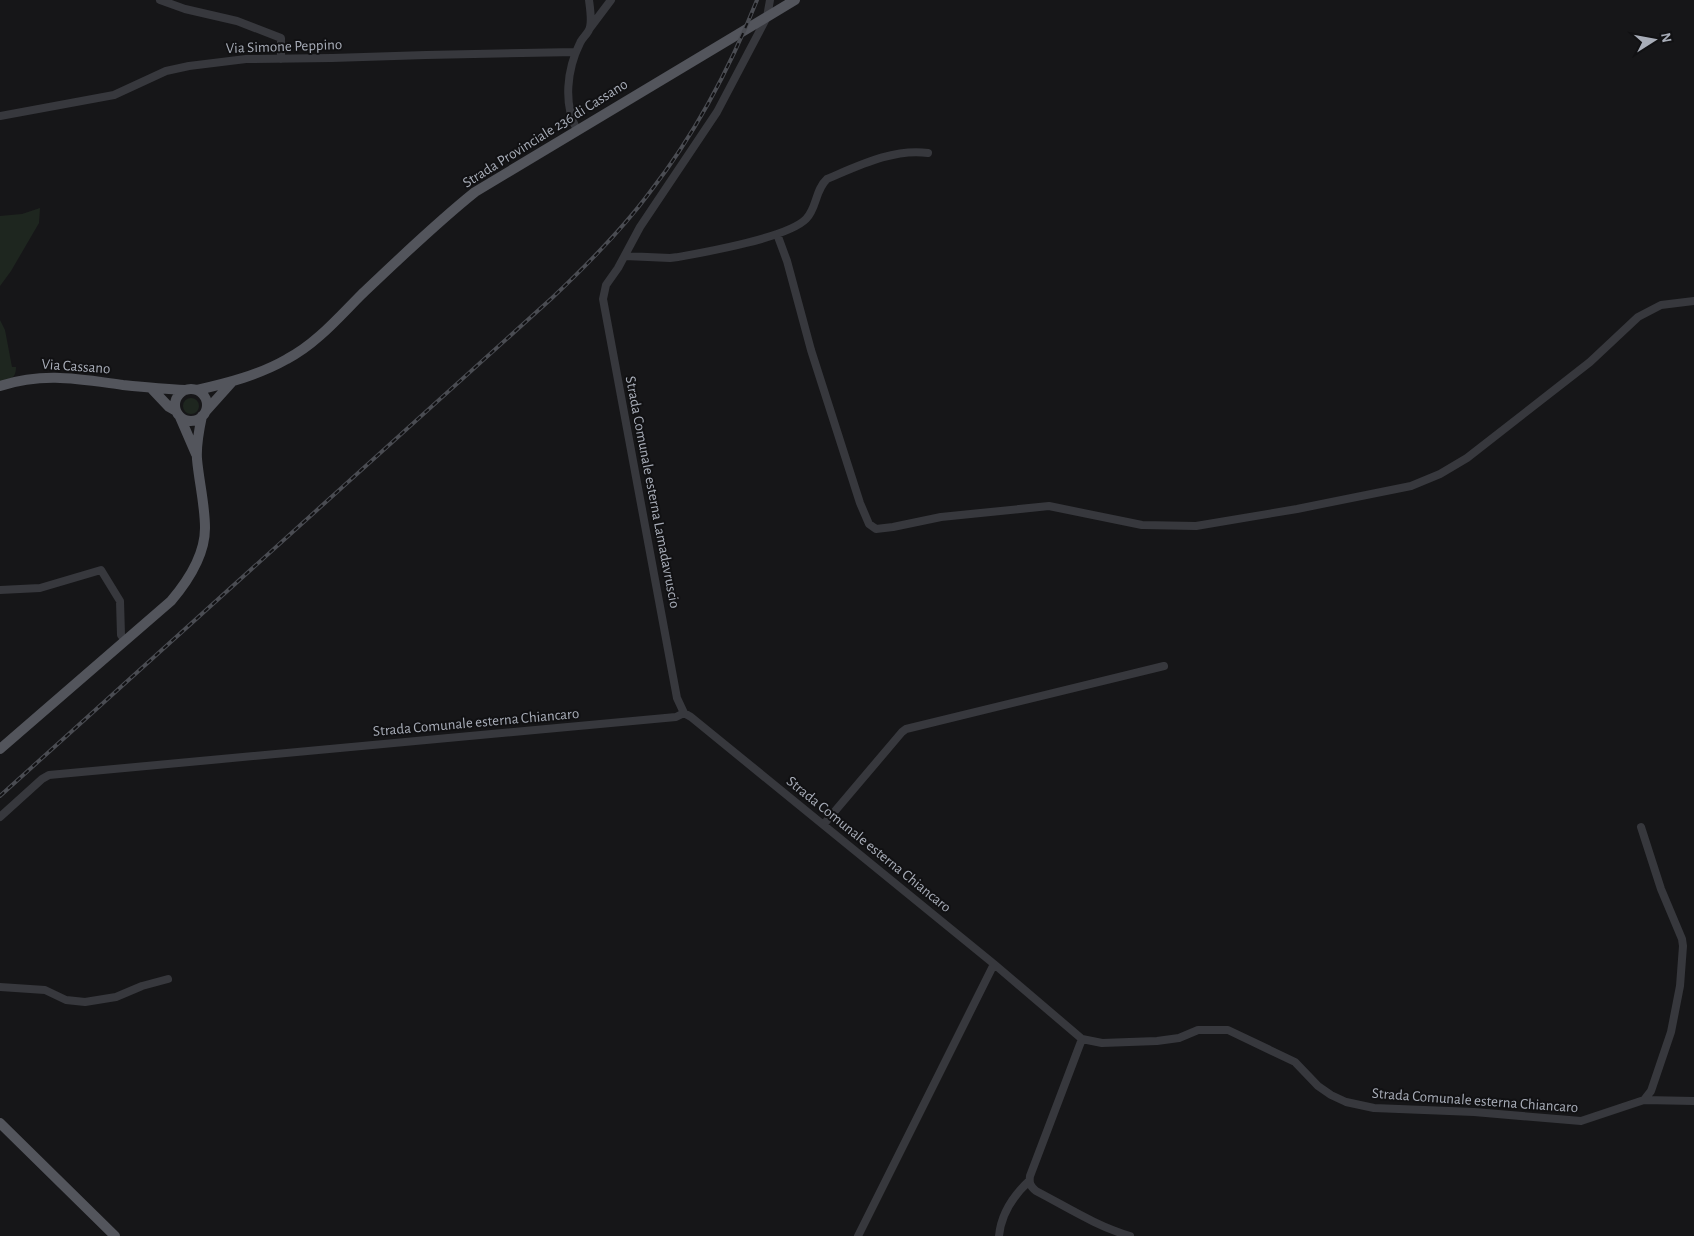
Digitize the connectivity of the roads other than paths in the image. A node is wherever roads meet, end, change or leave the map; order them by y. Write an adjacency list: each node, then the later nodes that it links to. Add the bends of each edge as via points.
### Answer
1 (160, 0): 9 (street, via 237,21 281,38)
2 (589, 0): 7 (street)
3 (611, 0): 7 (street)
4 (770, 0): 6 (street, Strada Comunale esterna Lamadavruscio)
5 (795, 0): 6 (main road, Strada Provinciale 236 di Cassano)
6 (764, 19): 11 (main road, Strada Provinciale 236 di Cassano); 14 (street, Strada Comunale esterna Lamadavruscio, via 717,112 640,227)
7 (590, 28): 8 (street)
8 (576, 52): 9 (street, Via Simone Peppino); 11 (street, via 568,80 572,122)
9 (280, 59): 10 (street, Via Simone Peppino, via 246,59 189,66 166,72 114,95)
10 (0, 116)
11 (577, 130): 16 (main road, Strada Provinciale 236 di Cassano, via 487,184 444,217 299,352 271,368)
12 (928, 153): 13 (street, via 903,152 827,179 806,219)
13 (777, 234): 14 (street, via 678,257); 15 (street, via 860,503 869,524 876,529 931,518 1049,506 1142,525 1196,526 1411,486 1467,458 1590,362 1638,317 1661,305)
14 (625, 256): 27 (street, Strada Comunale esterna Lamadavruscio, via 606,285 603,299 675,688)
15 (1694, 301)
16 (232, 382): 20 (main road, Strada Provinciale 236 di Cassano); 22 (main road)
17 (0, 386): 18 (main road, Via Cassano, via 53,377)
18 (151, 388): 19 (main road, Via Cassano); 21 (main road)
19 (185, 390): 20 (main road); 21 (main road, via 175,401)
20 (197, 390): 22 (main road, via 207,401)
21 (178, 414): 22 (main road, via 188,421 198,420); 23 (main road)
22 (204, 414): 23 (main road)
23 (197, 457): 25 (main road, via 205,529 200,554 171,601)
24 (0, 590): 25 (street, via 40,588 101,570 120,601 121,635)
25 (125, 640): 28 (main road)
26 (1164, 666): 30 (street, via 906,729)
27 (684, 713): 29 (street, Strada Comunale esterna Chiancaro, via 648,720 49,776); 30 (street, Strada Comunale esterna Chiancaro)
28 (0, 750)
29 (0, 817)
30 (824, 824): 32 (street, Strada Comunale esterna Chiancaro)
31 (1641, 826): 36 (street, via 1683,946 1672,1032 1651,1090)
32 (994, 964): 35 (street, Strada Comunale esterna Chiancaro); 41 (street)
33 (168, 979): 34 (street, via 116,997 85,1002 66,1000 45,990)
34 (0, 987)
35 (1082, 1039): 36 (street, Strada Comunale esterna Chiancaro, via 1102,1043 1157,1041 1180,1038 1198,1030 1228,1030 1295,1062 1331,1095 1374,1108 1581,1122); 39 (street)
36 (1644, 1100): 37 (street, Strada Comunale esterna Chiancaro)
37 (1694, 1101)
38 (0, 1123): 40 (main road)
39 (1029, 1181): 42 (street, via 1004,1214); 43 (street, via 1036,1190 1089,1220)
40 (115, 1236)
41 (858, 1236)
42 (998, 1236)
43 (1130, 1236)

